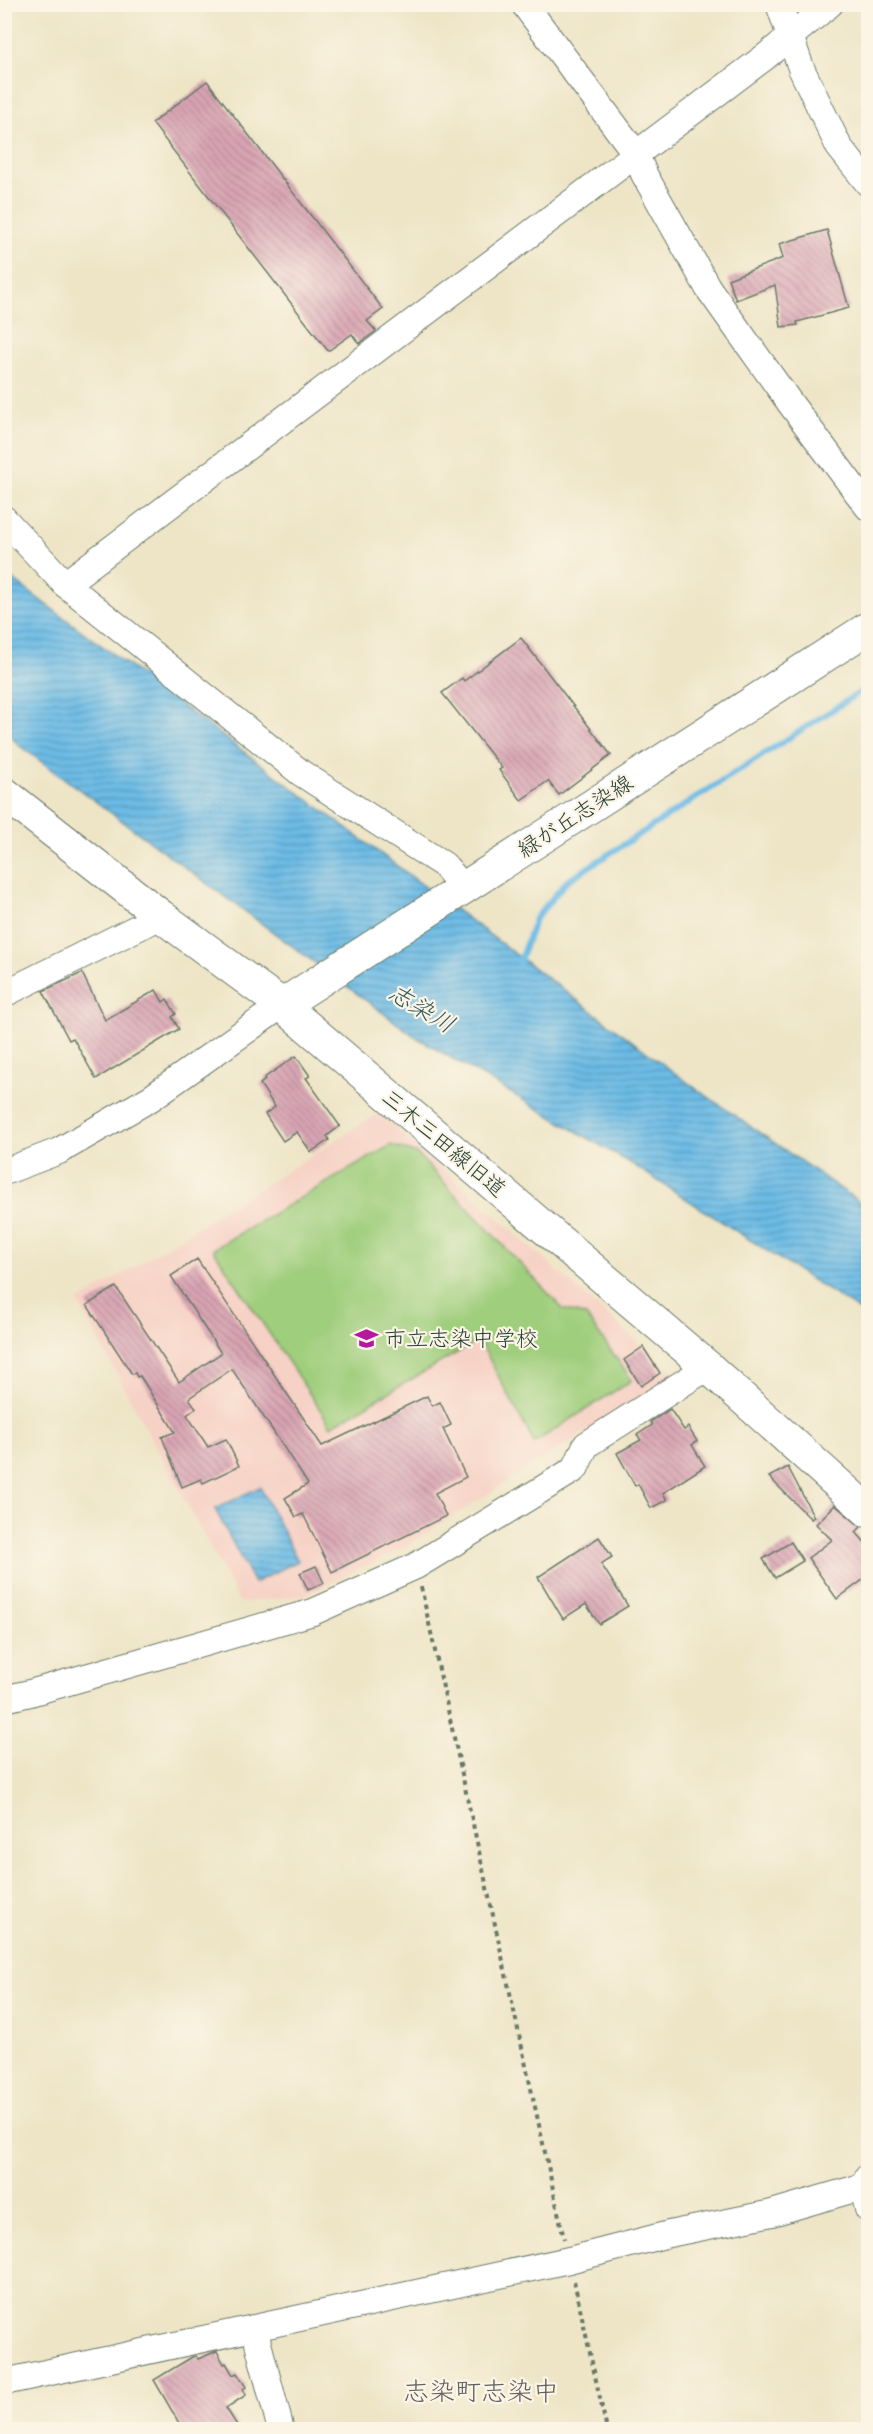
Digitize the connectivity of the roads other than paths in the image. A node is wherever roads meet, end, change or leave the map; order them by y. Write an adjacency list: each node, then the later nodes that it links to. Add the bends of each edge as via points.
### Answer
1 (524, 4): 5 (street)
2 (779, 4): 4 (street)
3 (830, 4): 4 (street)
4 (791, 34): 5 (street); 6 (street, via 801,68 839,147)
5 (636, 154): 7 (street, via 708,288); 9 (street)
6 (868, 183)
7 (868, 507)
8 (4, 519): 9 (street)
9 (65, 584): 12 (street, via 301,773 444,865)
10 (868, 628): 12 (street, 緑が丘志染線)
11 (4, 793): 13 (street, 三木三田線旧道)
12 (464, 888): 15 (street, 緑が丘志染線)
13 (161, 916): 14 (street); 15 (street, 三木三田線旧道)
14 (4, 994)
15 (282, 1005): 16 (street, via 151,1098 59,1151); 17 (street, 三木三田線旧道)
16 (4, 1172)
17 (708, 1367): 18 (street, 三木三田線旧道); 19 (street, via 586,1445 575,1469 416,1566 313,1612)
18 (868, 1511)
19 (4, 1699)
20 (867, 2190): 21 (street)
21 (254, 2328): 22 (street); 23 (street)
22 (4, 2382)
23 (281, 2430)

